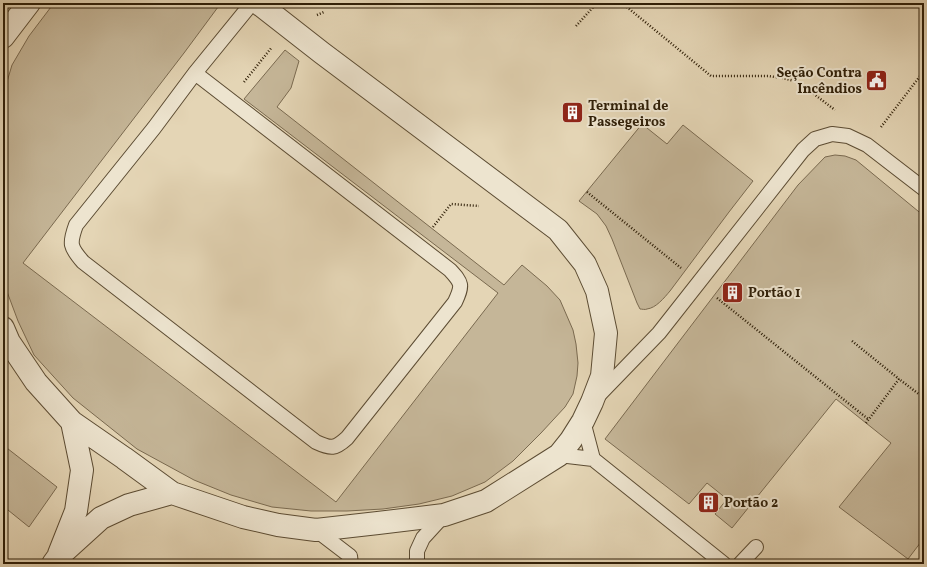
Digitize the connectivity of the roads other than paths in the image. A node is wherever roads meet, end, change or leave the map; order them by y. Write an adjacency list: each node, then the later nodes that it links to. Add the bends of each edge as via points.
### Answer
1 (29, 3): 4 (street)
2 (252, 3): 5 (lane)
3 (258, 3): 8 (street, via 558,230 585,264 597,291 606,332 602,376)
4 (3, 37)
5 (194, 73): 5 (lane, via 154,128 76,225 71,239 73,251 83,262 316,442 327,448 339,445 348,438 450,308 461,291 460,281 450,270)
6 (924, 189): 8 (lane, via 867,145 848,136 832,134 815,139 803,150 659,333)
7 (3, 328): 9 (street, via 9,342 36,382)
8 (592, 402): 10 (street)
9 (72, 422): 13 (street); 17 (street, via 82,470 76,511)
10 (583, 422): 11 (street); 12 (lane)
11 (559, 455): 12 (lane); 14 (street, via 486,501)
12 (593, 459): 20 (lane)
13 (172, 493): 15 (street, via 243,517); 17 (street, via 129,505 101,518)
14 (444, 515): 15 (street); 19 (lane, via 423,538 417,551)
15 (316, 530): 18 (lane, via 350,556)
16 (756, 547): 21 (lane)
17 (55, 560)
18 (351, 564)
19 (417, 564)
20 (724, 564)
21 (740, 564)

